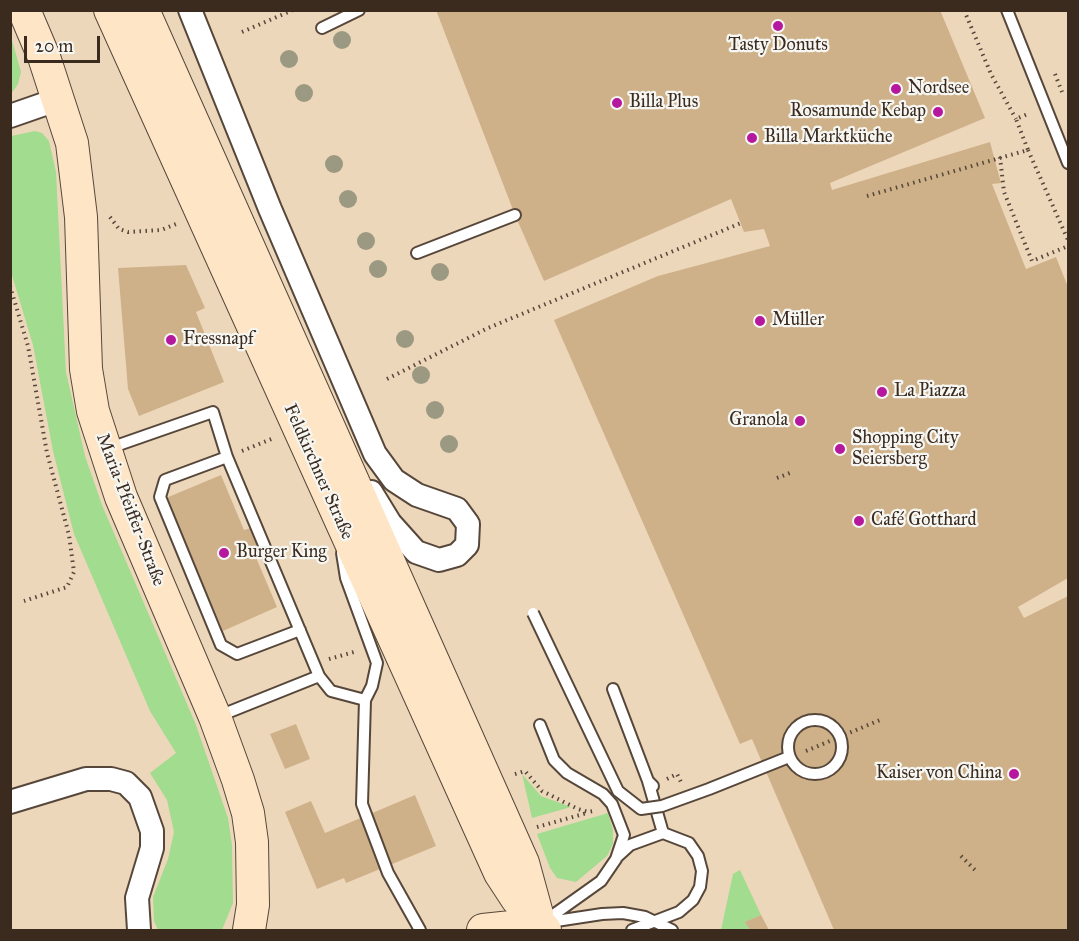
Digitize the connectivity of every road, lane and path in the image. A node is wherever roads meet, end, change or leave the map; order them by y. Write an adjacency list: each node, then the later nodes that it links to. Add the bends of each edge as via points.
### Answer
1 (24, 10): 11 (main road, Maria-Pfeiffer-Straße)
2 (110, 10): 35 (main road, Feldkirchner Straße)
3 (143, 10): 28 (main road, Feldkirchner Straße)
4 (190, 10): 28 (street, via 375,454 394,480 417,495 457,510 468,524 467,545 457,555 439,560 416,552 390,523)
5 (293, 10): 10 (path)
6 (964, 10): 14 (path, via 991,74)
7 (1007, 10): 12 (lane)
8 (356, 12): 9 (lane)
9 (322, 28)
10 (242, 32)
11 (59, 99): 13 (street); 31 (main road, Maria-Pfeiffer-Straße, via 72,143 79,193 86,369)
12 (1046, 106): 14 (path); 17 (lane)
13 (10, 116)
14 (1016, 119): 15 (path)
15 (1028, 150): 16 (path); 23 (path)
16 (999, 157): 18 (path); 24 (path, via 1004,192 1032,261)
17 (1068, 163)
18 (867, 196)
19 (107, 206): 21 (path, via 114,225 128,232 161,230)
20 (515, 215): 25 (lane)
21 (182, 221)
22 (741, 224): 27 (path, via 488,328)
23 (1068, 240)
24 (1068, 246)
25 (417, 253)
26 (10, 286): 36 (path, via 28,346 74,572 67,587)
27 (387, 379)
28 (330, 428): 56 (main road, Feldkirchner Straße, via 523,863)
29 (273, 438): 30 (path)
30 (259, 444)
31 (104, 450): 32 (lane, via 213,412); 44 (main road, Maria-Pfeiffer-Straße)
32 (227, 457): 38 (lane); 38 (lane, via 165,480 160,497 221,645 237,654)
33 (790, 473): 34 (path)
34 (777, 478)
35 (335, 512): 43 (lane, via 346,578 377,663); 56 (main road, Feldkirchner Straße, via 500,873)
36 (24, 601)
37 (533, 613): 47 (lane, bridge, via 618,791 641,809 671,803)
38 (300, 630): 40 (lane)
39 (354, 651): 40 (path)
40 (313, 663): 41 (lane)
41 (319, 675): 43 (lane, via 331,691); 44 (lane)
42 (612, 689): 51 (lane, via 650,783)
43 (365, 700): 59 (lane, via 362,804 388,873)
44 (215, 717): 58 (main road, Maria-Pfeiffer-Straße, via 248,813 254,873)
45 (880, 720): 47 (path)
46 (540, 724): 53 (lane, via 554,760 612,804 624,835)
47 (792, 756): 47 (lane, bridge, via 802,772 824,773 837,762 841,740 836,730 823,721 804,722 789,738)
48 (10, 802): 57 (street, via 86,779 126,783 140,797 152,831 152,848 137,898)
49 (588, 813): 50 (path)
50 (531, 829)
51 (663, 833): 53 (lane, via 630,845); 55 (lane, via 688,843 698,856 702,871 693,900 679,912)
52 (961, 856): 54 (path)
53 (616, 859): 56 (lane, via 602,881)
54 (976, 871)
55 (655, 922): 56 (lane, via 613,913); 61 (lane); 62 (lane)
56 (538, 928): 60 (main road)
57 (139, 930)
58 (249, 930)
59 (420, 930)
60 (483, 930)
61 (632, 930)
62 (672, 930)

